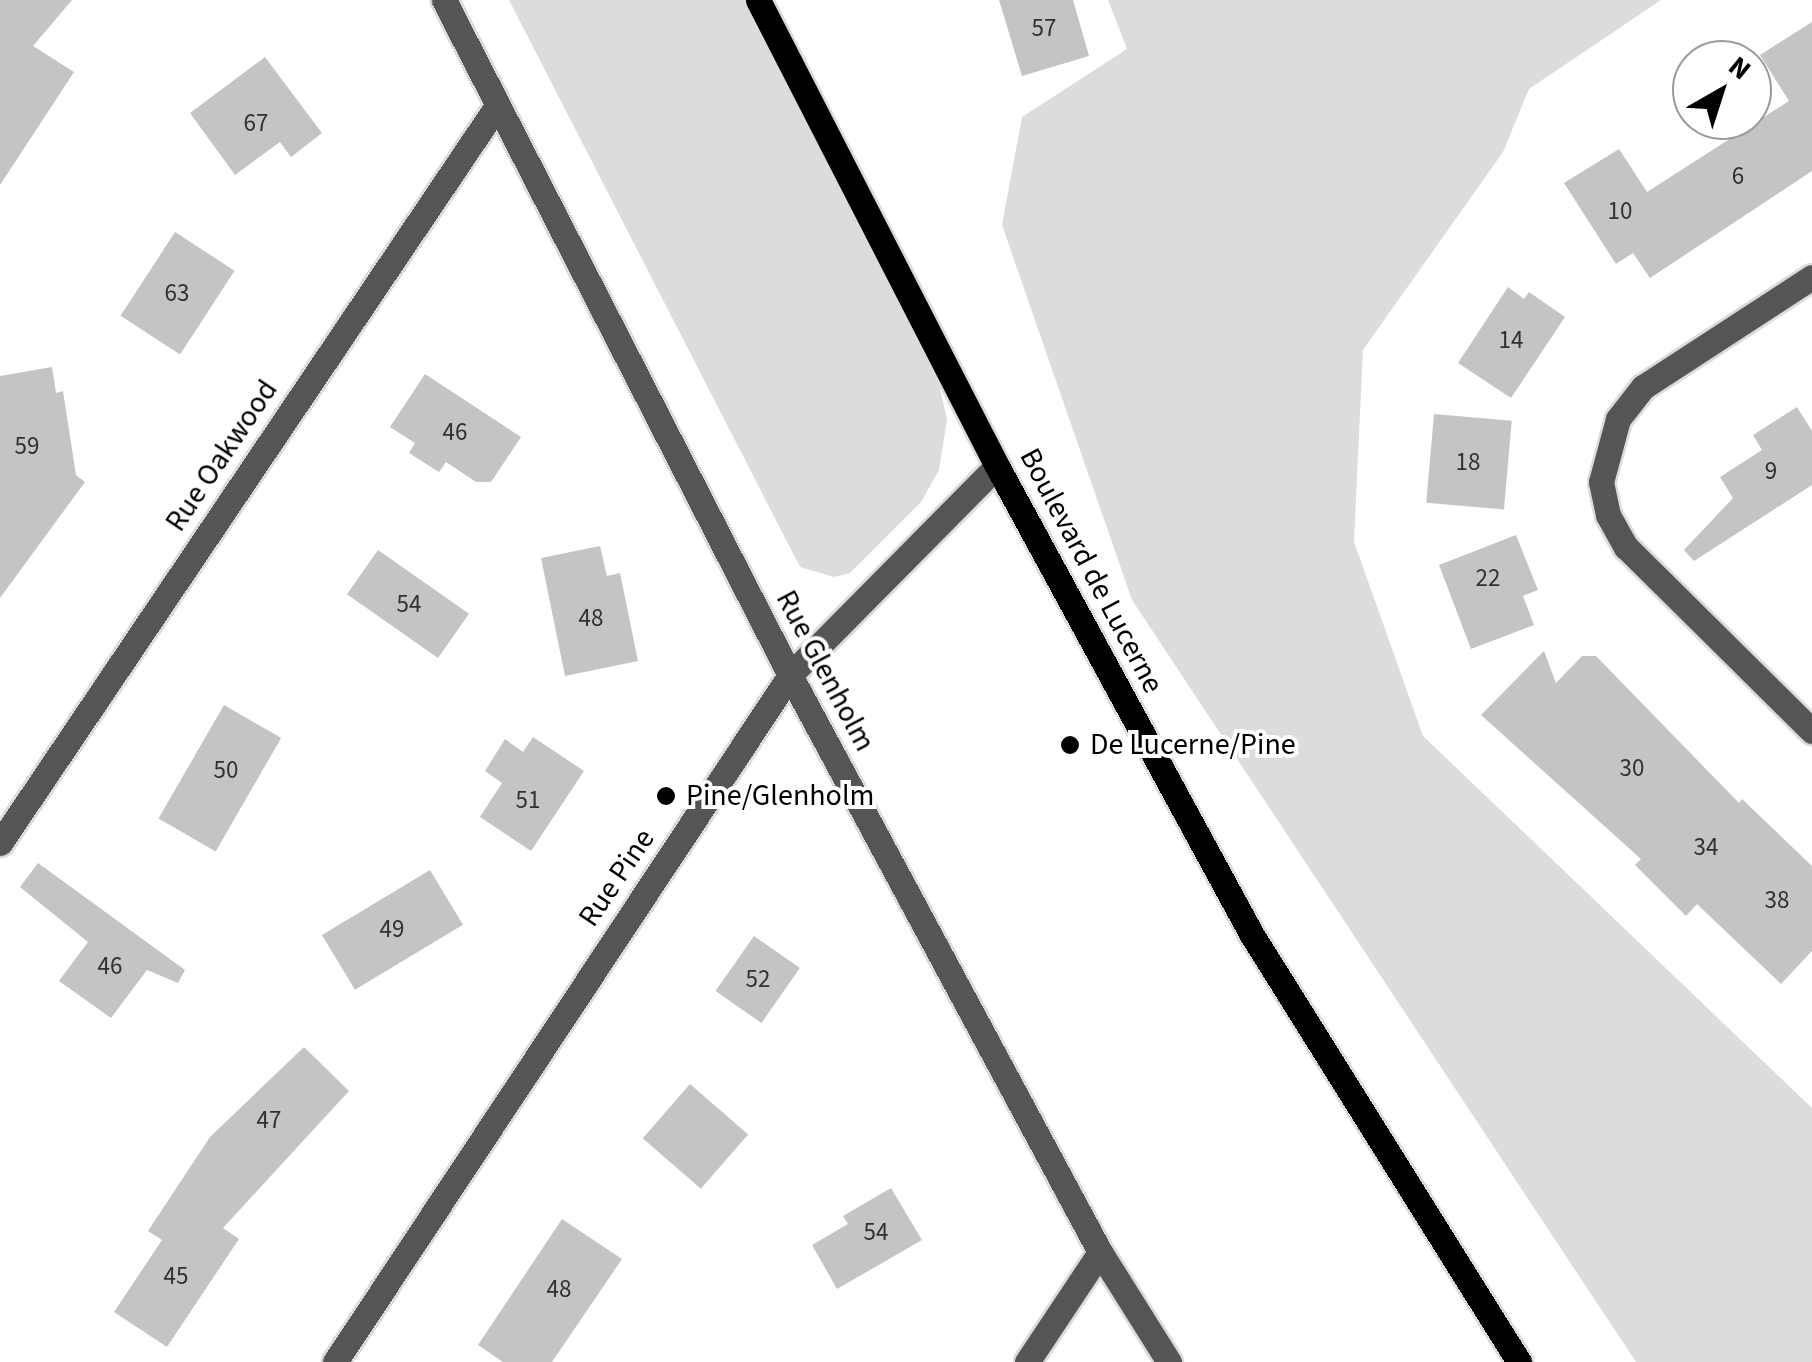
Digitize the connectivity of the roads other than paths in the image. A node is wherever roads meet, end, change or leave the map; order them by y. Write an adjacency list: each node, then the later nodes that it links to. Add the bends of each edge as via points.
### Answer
1 (444, 0): 3 (street, Rue Glenholm)
2 (758, 0): 5 (main road, Boulevard de Lucerne)
3 (497, 106): 6 (street, Rue Glenholm); 8 (street, Rue Oakwood)
4 (1812, 278): 7 (street, via 1643,387 1618,420 1601,482 1608,515 1626,547)
5 (997, 466): 6 (street, Rue Pine); 13 (main road, Boulevard de Lucerne, via 1252,936)
6 (790, 676): 9 (street, Rue Glenholm); 10 (street, Rue Pine)
7 (1812, 730)
8 (0, 842)
9 (1100, 1252): 11 (street); 12 (street, Rue Glenholm)
10 (334, 1362)
11 (1027, 1362)
12 (1168, 1362)
13 (1519, 1362)

